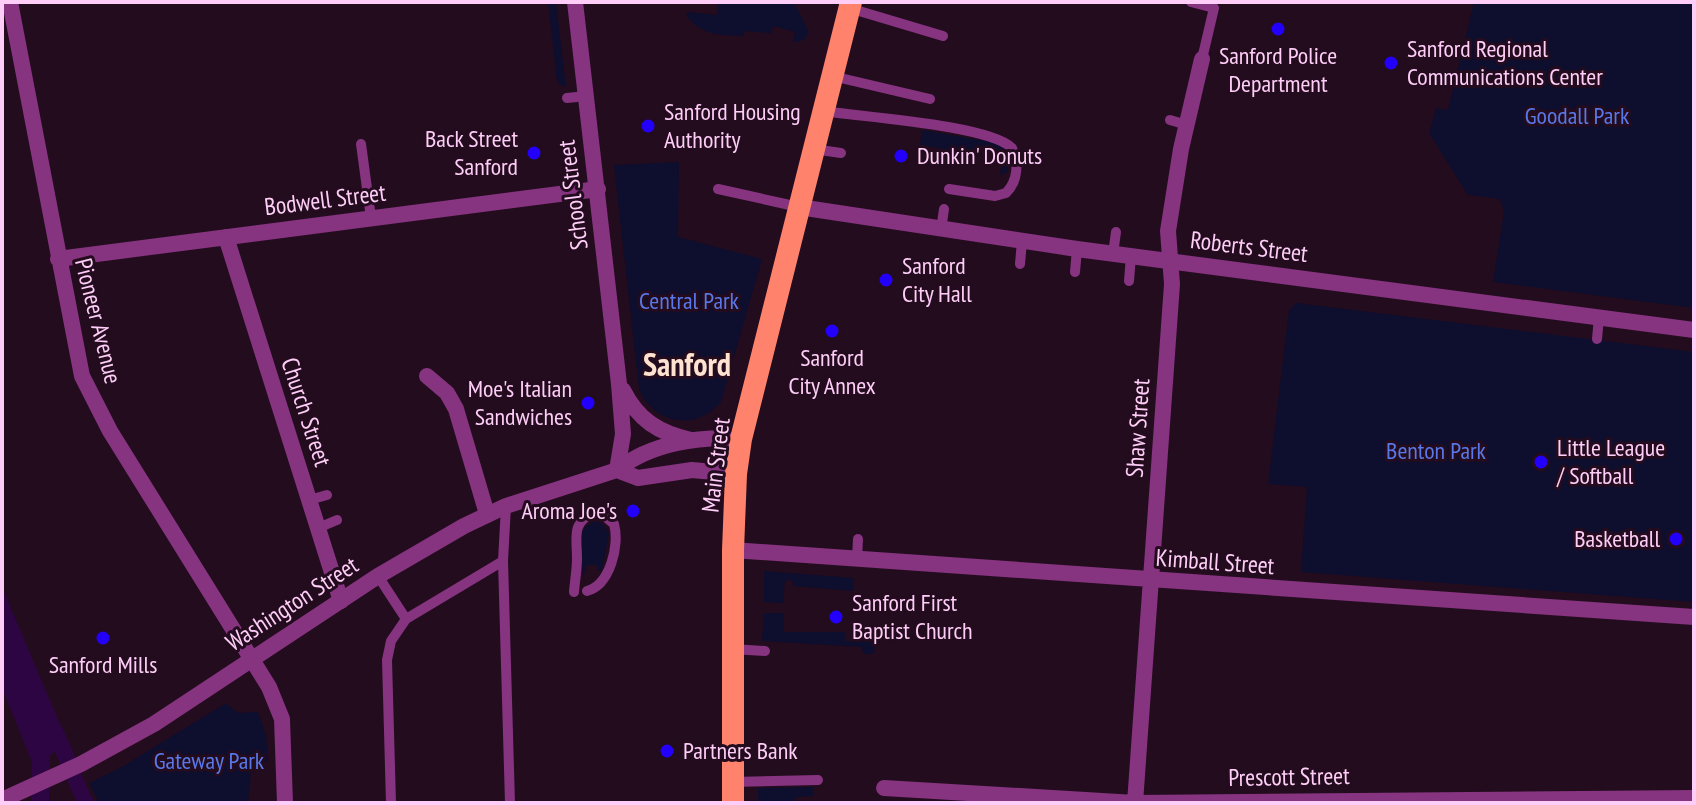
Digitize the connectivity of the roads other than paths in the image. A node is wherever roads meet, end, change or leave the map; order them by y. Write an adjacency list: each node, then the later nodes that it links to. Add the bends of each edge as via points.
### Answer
1 (10, 2): 31 (street, Pioneer Avenue)
2 (575, 2): 9 (street, School Street)
3 (1191, 2): 5 (lane)
4 (850, 5): 6 (lane); 8 (highway, Main Street)
5 (1215, 5): 7 (lane)
6 (943, 36)
7 (1202, 59): 14 (street, Shaw Street)
8 (832, 76): 11 (lane); 12 (highway, Main Street)
9 (586, 96): 10 (lane); 18 (street, School Street)
10 (567, 98)
11 (930, 99)
12 (823, 111): 16 (highway, Main Street); 20 (lane, via 995,137 1012,148 1016,175 1006,193)
13 (1170, 120): 14 (lane)
14 (1187, 125): 32 (street, Shaw Street, via 1168,231)
15 (361, 144): 23 (lane)
16 (813, 149): 17 (lane); 21 (highway, Main Street)
17 (841, 153)
18 (598, 189): 23 (street, Bodwell Street); 40 (street, School Street)
19 (718, 189): 21 (lane)
20 (949, 189)
21 (799, 207): 24 (street, Roberts Street); 41 (highway, Main Street)
22 (944, 209): 24 (lane)
23 (371, 218): 26 (street, Bodwell Street)
24 (941, 230): 27 (street, Roberts Street)
25 (1116, 232): 29 (lane)
26 (226, 237): 31 (street, Bodwell Street); 46 (street, Church Street)
27 (1022, 241): 28 (street, Roberts Street); 33 (lane)
28 (1077, 249): 29 (street, Roberts Street); 34 (lane)
29 (1113, 254): 30 (street, Roberts Street)
30 (1131, 256): 32 (street, Roberts Street); 35 (lane)
31 (58, 259): 64 (street, Pioneer Avenue, via 82,376 93,401)
32 (1172, 261): 36 (street, Roberts Street); 56 (street, Shaw Street)
33 (1020, 264)
34 (1075, 272)
35 (1129, 281)
36 (1599, 317): 37 (street, Roberts Street); 38 (lane)
37 (1694, 330)
38 (1597, 339)
39 (427, 376): 48 (street, via 456,409)
40 (619, 384): 42 (street, School Street, via 649,424); 43 (street, School Street, via 623,434)
41 (741, 439): 42 (street, Washington Street); 44 (highway, Main Street)
42 (692, 441): 43 (street, Washington Street, via 634,457)
43 (617, 470): 44 (street, Washington Street, via 638,478 692,470); 47 (street, Washington Street)
44 (736, 474): 52 (highway, Main Street)
45 (327, 495): 46 (lane)
46 (309, 500): 50 (street, Church Street)
47 (506, 506): 48 (street, Washington Street); 54 (lane)
48 (487, 514): 55 (street, Washington Street)
49 (337, 520): 50 (lane)
50 (318, 528): 59 (street, Church Street)
51 (858, 539): 53 (lane)
52 (733, 550): 53 (street, Kimball Street); 62 (highway, Main Street)
53 (857, 559): 56 (street, Kimball Street)
54 (503, 561): 61 (lane); 72 (lane)
55 (378, 576): 59 (street, Washington Street); 61 (lane)
56 (1151, 581): 60 (street, Kimball Street); 73 (street, Shaw Street)
57 (587, 591): 58 (lane, via 600,583 616,549 614,524 594,513 581,521 575,534)
58 (574, 592)
59 (341, 601): 64 (street, Washington Street)
60 (1694, 617)
61 (406, 619): 71 (lane, via 391,641 387,660)
62 (732, 649): 63 (lane); 67 (highway, Main Street)
63 (765, 651)
64 (251, 660): 69 (street, Washington Street, via 154,724); 70 (street, Pioneer Avenue, via 282,719)
65 (818, 780): 67 (lane)
66 (884, 788): 73 (street, Prescott Street)
67 (733, 793)
68 (1694, 798): 73 (street, Prescott Street)
69 (2, 800)
70 (285, 803)
71 (391, 803)
72 (510, 803)
73 (1135, 803)

